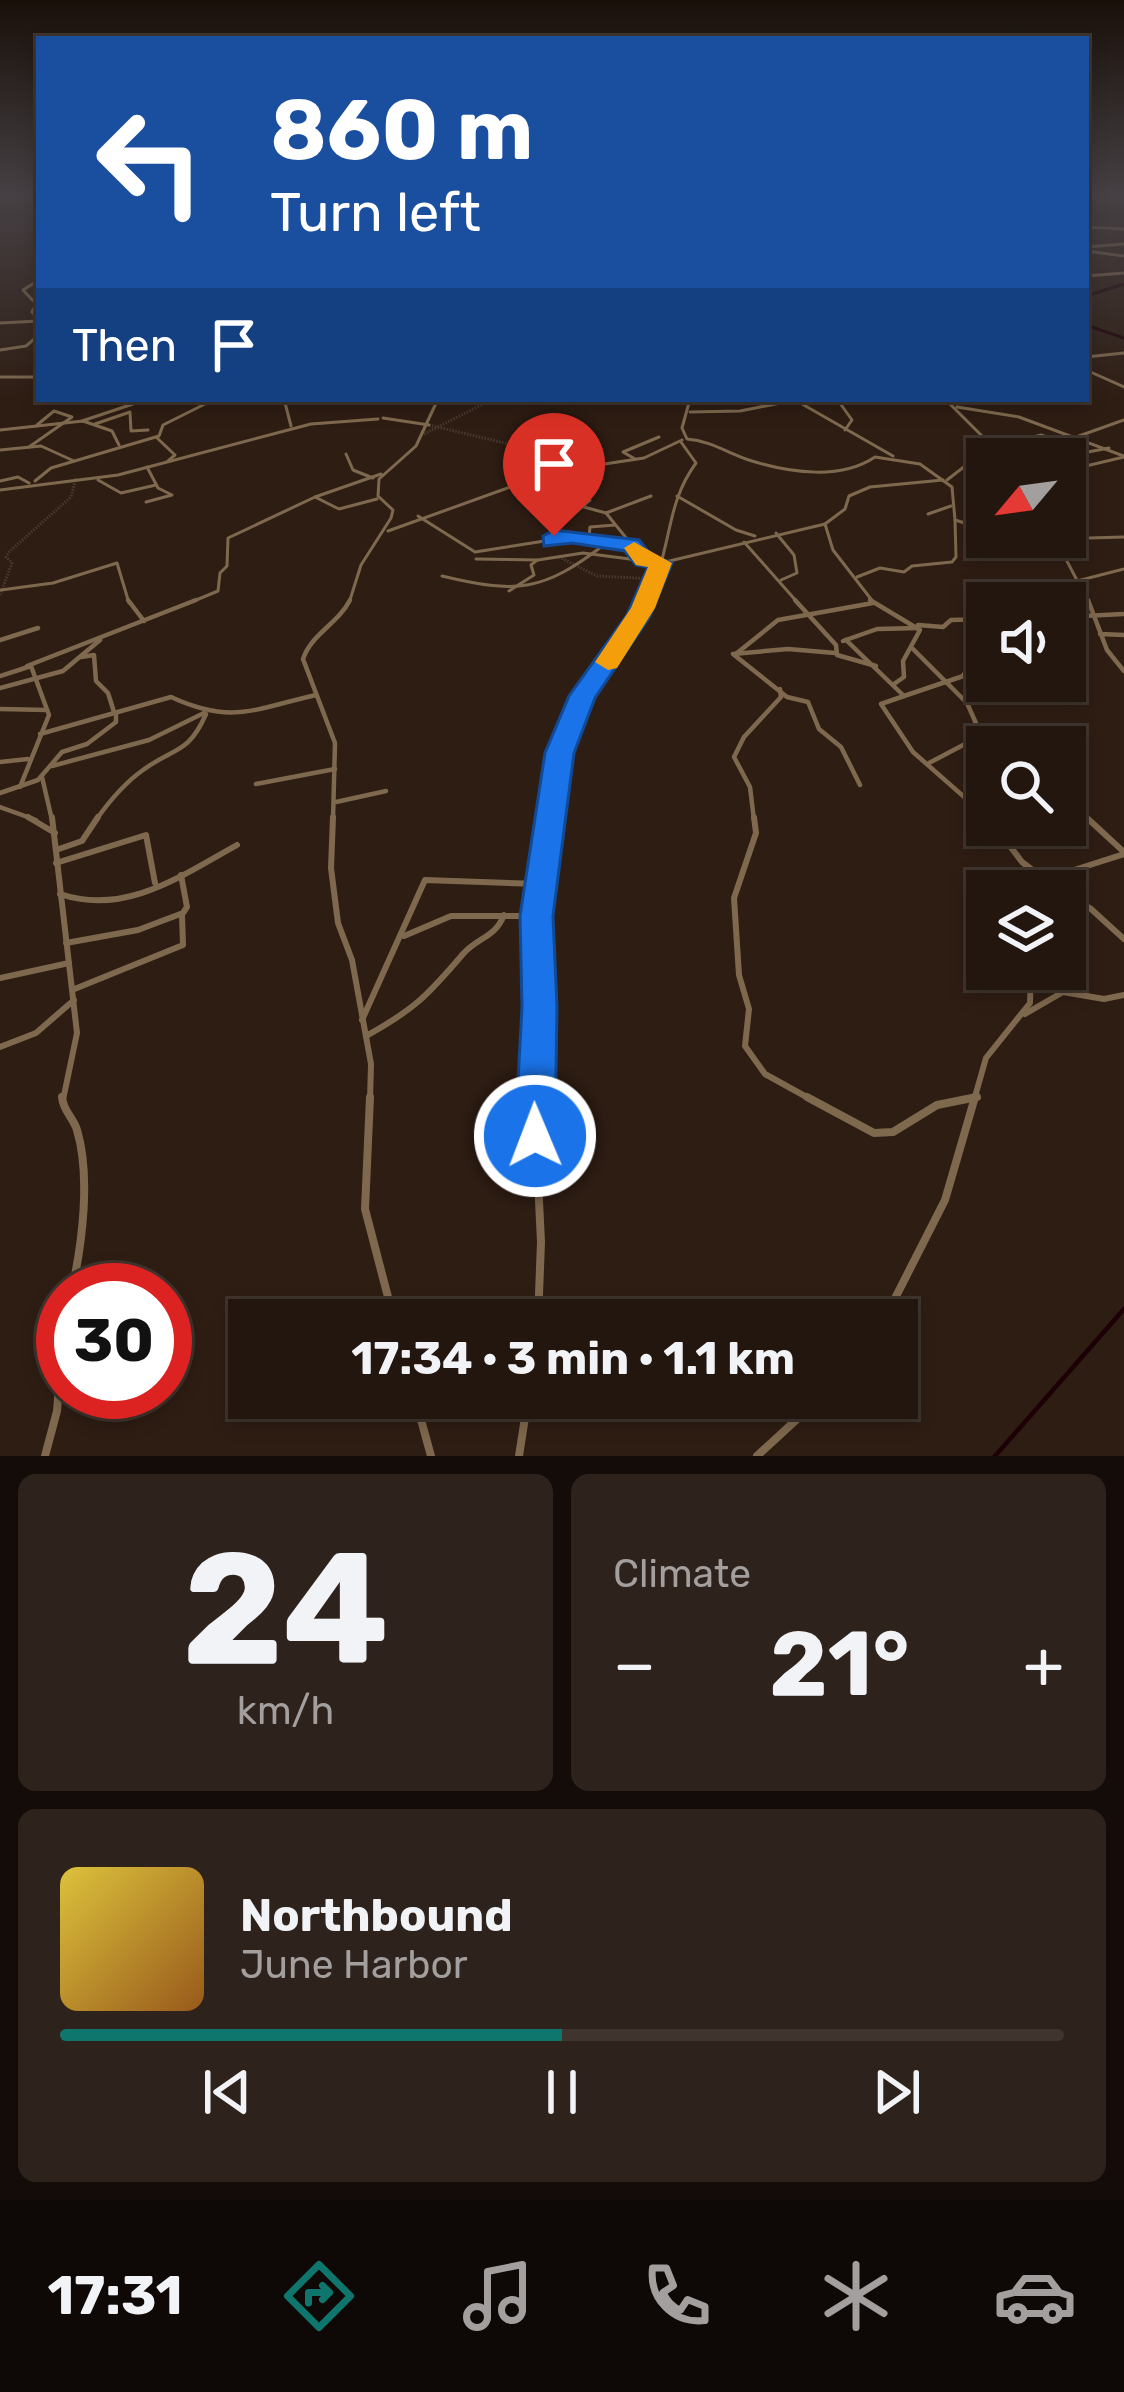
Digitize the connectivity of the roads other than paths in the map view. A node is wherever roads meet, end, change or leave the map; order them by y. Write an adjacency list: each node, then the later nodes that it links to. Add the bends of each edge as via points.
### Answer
1 (1124, 273): 2 (street)
2 (1089, 276)
3 (36, 282): 4 (street, via 23,292)
4 (36, 304)
5 (36, 320): 6 (street)
6 (0, 323)
7 (36, 337): 8 (street)
8 (0, 350)
9 (1124, 352): 10 (street)
10 (1089, 357)
11 (1089, 371): 14 (street)
12 (36, 376): 13 (street)
13 (0, 377)
14 (1124, 387)
15 (209, 402): 36 (street, via 164,424)
16 (285, 402): 32 (street)
17 (437, 402): 31 (street)
18 (690, 402): 25 (street)
19 (780, 402): 25 (street)
20 (798, 402): 34 (street)
21 (838, 402): 34 (street, via 852,418)
22 (950, 402): 24 (street)
23 (133, 404): 27 (street)
24 (957, 407): 38 (street); 39 (street)
25 (690, 412): 40 (street)
26 (1124, 420): 38 (street)
27 (82, 421): 28 (street); 29 (street)
28 (68, 423): 30 (street); 30 (street, via 71,415 54,411); 43 (street)
29 (95, 424): 33 (street, via 131,412 130,431); 44 (street, via 112,430)
30 (37, 425): 35 (street)
31 (429, 425): 32 (street, via 381,418); 59 (street)
32 (289, 428): 54 (street)
33 (148, 430)
34 (845, 430): 51 (street)
35 (0, 431)
36 (157, 436): 44 (street); 54 (street, via 176,454)
37 (659, 436): 42 (street)
38 (1078, 436): 41 (street)
39 (984, 438)
40 (683, 440): 47 (street); 51 (street, via 804,471 853,472 875,457); 67 (street, via 697,462)
41 (1087, 440): 45 (street)
42 (648, 441): 47 (street); 52 (street, via 623,452)
43 (29, 447): 46 (street); 53 (street)
44 (120, 447): 53 (street)
45 (1109, 448): 48 (street); 50 (street)
46 (0, 450)
47 (666, 450): 52 (street)
48 (1086, 452)
49 (346, 454): 61 (street, via 353,471)
50 (1124, 457): 56 (street)
51 (898, 458): 62 (street)
52 (635, 459): 58 (street)
53 (74, 461): 64 (street)
54 (164, 463): 57 (street)
55 (966, 466): 62 (street)
56 (1086, 466)
57 (146, 467): 60 (street); 65 (street)
58 (567, 468): 73 (street, via 584,482); 76 (street)
59 (382, 474): 61 (street); 70 (street)
60 (93, 478): 64 (street); 65 (street, via 120,493)
61 (373, 478): 68 (street)
62 (944, 480): 72 (street); 79 (street, via 862,490)
63 (0, 481): 64 (street)
64 (32, 482): 66 (street)
65 (156, 485): 71 (street, via 172,495)
66 (0, 490)
67 (676, 495): 83 (street, via 737,533); 96 (street)
68 (315, 496): 70 (street, via 338,508); 110 (street, via 228,538 220,589)
69 (651, 496): 74 (street)
70 (380, 498): 81 (street, via 393,510)
71 (146, 502)
72 (951, 506): 75 (street); 77 (street)
73 (584, 507): 74 (street); 87 (street)
74 (606, 513): 80 (street)
75 (928, 514)
76 (418, 516): 81 (street); 87 (street, via 475,552)
77 (955, 520): 78 (street); 99 (street, via 952,562)
78 (966, 523)
79 (825, 524): 82 (street); 99 (street, via 832,550)
80 (615, 526): 86 (street, via 590,527); 90 (street)
81 (388, 531): 134 (street, via 365,558 340,616 305,650)
82 (776, 533): 83 (street); 100 (street, via 797,564 797,573)
83 (760, 536): 88 (street)
84 (1124, 537): 85 (street)
85 (1086, 538)
86 (589, 540): 87 (street); 89 (street)
87 (552, 542)
88 (744, 542): 96 (street); 100 (street)
89 (607, 543): 90 (street); 91 (street)
90 (632, 545): 95 (street)
91 (593, 554): 94 (street); 95 (street); 103 (street, via 556,582)
92 (1063, 558): 101 (street)
93 (476, 559): 94 (street)
94 (538, 560): 103 (street, via 534,575)
95 (644, 560): 96 (street)
96 (661, 563): 167 (street, via 562,743)
97 (1124, 569): 101 (street)
98 (442, 576): 103 (street)
99 (855, 578): 104 (street)
100 (781, 580): 108 (street)
101 (1076, 581): 107 (street)
102 (1, 590): 110 (street, via 117,563 130,605)
103 (509, 591)
104 (873, 603): 108 (street); 111 (street)
105 (1123, 614): 107 (street)
106 (1086, 615): 107 (street)
107 (1095, 615): 113 (street)
108 (809, 617): 118 (street); 120 (street, via 775,622)
109 (966, 620): 111 (street)
110 (146, 622): 116 (street)
111 (918, 626): 117 (street); 119 (street)
112 (38, 628): 115 (street)
113 (1099, 634): 114 (street); 124 (street)
114 (1124, 635)
115 (0, 640)
116 (100, 640): 121 (street); 122 (street)
117 (846, 640): 118 (street); 123 (street)
118 (836, 649): 120 (street); 123 (street, via 844,660)
119 (913, 649): 130 (street); 131 (street)
120 (734, 654): 133 (street)
121 (76, 659): 129 (street); 139 (street, via 94,654 96,681)
122 (27, 666): 127 (street); 129 (street)
123 (876, 666): 131 (street)
124 (1124, 670)
125 (966, 673): 128 (street)
126 (966, 675): 128 (street)
127 (0, 676)
128 (962, 676): 130 (street)
129 (38, 680): 132 (street); 137 (street)
130 (948, 683): 135 (street); 140 (street)
131 (894, 685): 135 (street)
132 (0, 688)
133 (780, 689): 150 (street, via 808,702); 187 (street, via 734,757 750,788 756,839 735,881 733,909 748,1053 772,1078 874,1133)
134 (316, 695): 138 (street, via 260,710); 147 (street, via 334,734)
135 (904, 696): 145 (street, via 881,706)
136 (0, 709): 137 (street)
137 (47, 710): 141 (street)
138 (205, 712): 139 (street, via 171,698); 146 (street, via 149,740); 161 (street, via 181,752 145,768 82,841)
139 (115, 714): 141 (street); 146 (street, via 116,722)
140 (980, 726)
141 (40, 734): 143 (street)
142 (966, 744): 145 (street)
143 (28, 759): 144 (street); 151 (street)
144 (0, 762)
145 (929, 763): 155 (street)
146 (52, 766): 148 (street)
147 (334, 769): 149 (street); 154 (street)
148 (42, 777): 151 (street); 158 (street)
149 (256, 784)
150 (860, 785)
151 (20, 787): 153 (street)
152 (386, 791): 154 (street)
153 (0, 793)
154 (336, 802): 184 (street, via 331,868)
155 (966, 802)
156 (0, 807): 158 (street)
157 (1086, 818): 162 (street)
158 (55, 833): 161 (street)
159 (237, 845): 166 (street)
160 (1010, 846): 164 (street)
161 (56, 850): 163 (street)
162 (1124, 853): 165 (street)
163 (56, 863): 168 (street, via 146,835); 169 (street)
164 (1032, 870)
165 (1074, 870)
166 (181, 875): 168 (street); 171 (street, via 188,907)
167 (540, 884): 173 (street); 174 (street, via 425,880)
168 (156, 885): 169 (street, via 96,904)
169 (60, 894): 176 (street)
170 (1086, 905): 175 (street)
171 (182, 914): 176 (street); 179 (street, via 184,944)
172 (504, 914): 173 (street); 174 (street, via 460,911); 185 (street, via 497,932 466,950 442,984)
173 (536, 916): 190 (street)
174 (401, 938): 184 (street)
175 (1124, 939)
176 (66, 943): 177 (street)
177 (69, 963): 178 (street); 179 (street)
178 (0, 978)
179 (72, 990): 182 (street)
180 (1031, 990): 183 (street)
181 (1124, 994): 183 (street, via 1063,992)
182 (74, 1000): 186 (street, via 33,1035); 188 (street, via 76,1044 62,1100 77,1129 85,1232)
183 (1024, 1014): 187 (street, via 989,1052)
184 (362, 1020): 185 (street)
185 (366, 1036): 189 (street, via 365,1209)
186 (0, 1046)
187 (977, 1097): 191 (street, via 937,1221)
188 (78, 1263)
189 (389, 1299)
190 (539, 1299)
191 (895, 1299)
192 (54, 1419): 196 (street)
193 (421, 1419): 197 (street)
194 (525, 1419): 198 (street)
195 (797, 1419): 199 (street)
196 (45, 1456)
197 (431, 1456)
198 (519, 1456)
199 (757, 1456)

